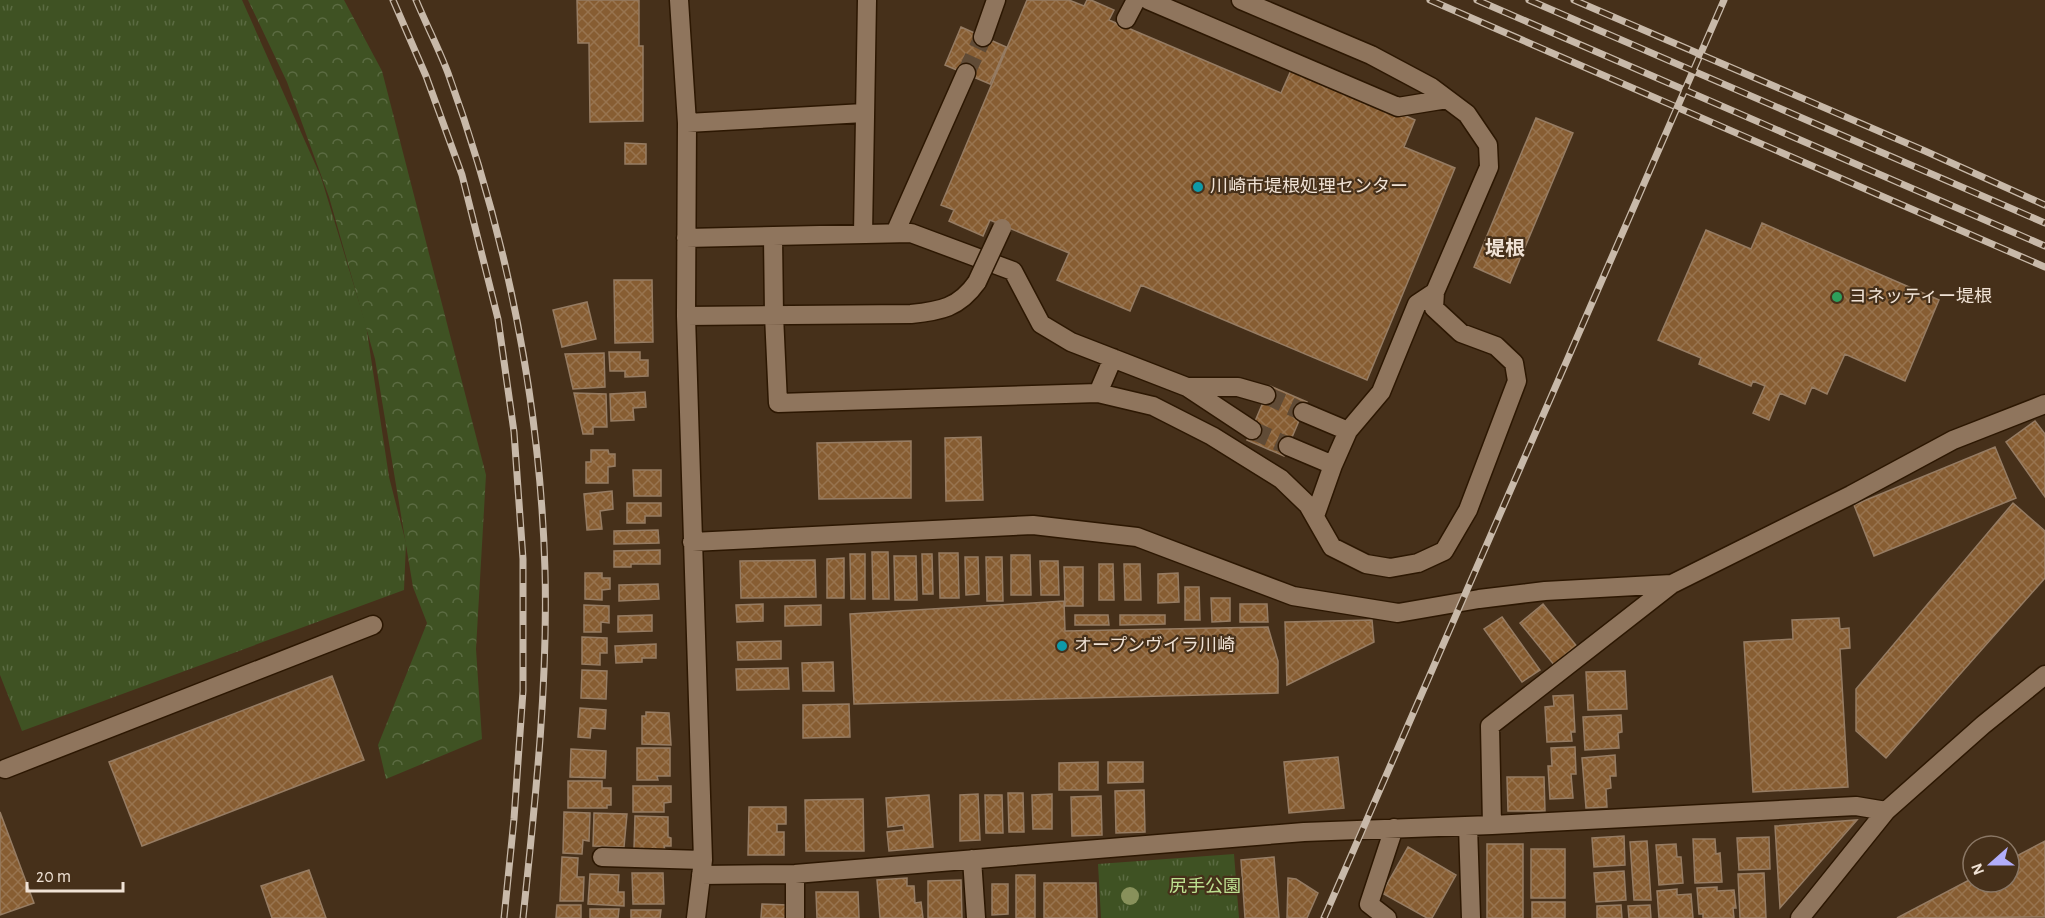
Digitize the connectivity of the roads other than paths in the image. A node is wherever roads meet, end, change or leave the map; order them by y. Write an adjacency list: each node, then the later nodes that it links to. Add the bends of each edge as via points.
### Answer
1 (679, 0): 12 (street)
2 (867, 0): 11 (street)
3 (996, 0): 8 (street)
4 (1136, 0): 7 (street)
5 (1148, 0): 10 (street, via 1398,107)
6 (1241, 0): 10 (street, via 1371,55)
7 (1126, 19)
8 (982, 37)
9 (966, 73): 14 (street)
10 (1447, 99): 18 (street, via 1467,114 1488,145 1489,167)
11 (864, 113): 12 (street); 15 (street)
12 (687, 123): 17 (street)
13 (1002, 228): 19 (street, bridge, via 977,282 954,305 911,314)
14 (895, 233): 15 (street); 21 (street, via 911,233 1013,271 1041,324 1071,342)
15 (863, 234): 16 (street)
16 (773, 237): 17 (street); 19 (street)
17 (686, 238): 20 (street)
18 (1435, 292): 28 (street, via 1417,304 1381,392); 31 (street, via 1434,308 1461,333 1496,346 1514,363 1517,381 1467,510 1444,551 1418,563 1390,568 1366,564 1332,547)
19 (774, 315): 20 (street); 23 (street, via 778,403)
20 (686, 316): 32 (street)
21 (1113, 358): 22 (street); 23 (street)
22 (1187, 387): 24 (street, via 1238,387); 27 (street)
23 (1098, 393): 31 (street, via 1153,406 1212,435 1281,479)
24 (1266, 395)
25 (2045, 404): 33 (street, via 1953,440)
26 (1303, 412): 28 (street)
27 (1252, 430)
28 (1348, 431): 30 (street)
29 (1288, 446): 30 (street)
30 (1333, 465): 31 (street)
31 (1316, 516)
32 (692, 542): 33 (street, via 1033,525 1137,537 1293,596 1398,613 1545,591); 43 (street)
33 (1672, 584): 38 (street, via 1490,726)
34 (373, 625): 36 (street)
35 (2045, 675): 37 (street)
36 (2, 766)
37 (1886, 811): 38 (street, via 1856,806); 45 (street)
38 (1492, 825): 39 (street)
39 (1468, 826): 40 (street); 50 (street)
40 (1394, 828): 42 (street); 49 (street, via 1369,903)
41 (602, 856): 43 (street)
42 (972, 859): 44 (street); 48 (street)
43 (702, 868): 44 (street); 46 (street)
44 (795, 874): 47 (street)
45 (1805, 916)
46 (696, 918)
47 (795, 918)
48 (976, 918)
49 (1387, 918)
50 (1471, 918)

